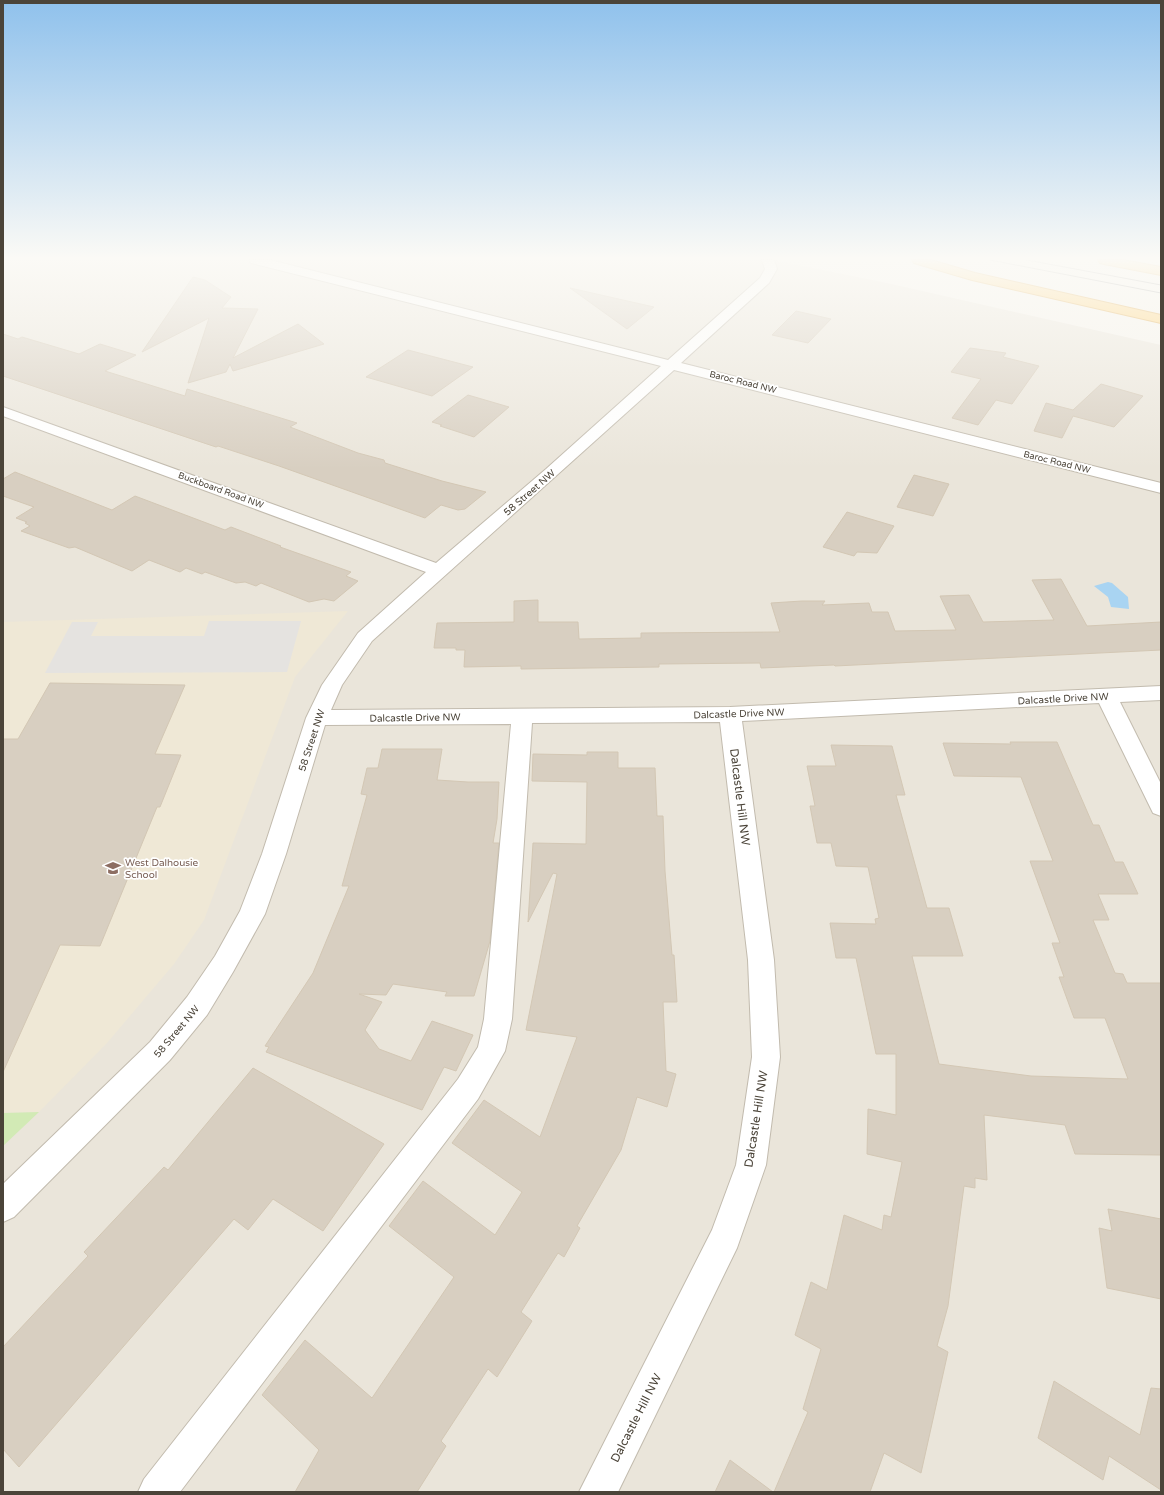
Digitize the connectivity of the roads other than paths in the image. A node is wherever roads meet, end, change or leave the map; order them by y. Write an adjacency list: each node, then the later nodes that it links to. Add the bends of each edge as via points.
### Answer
1 (530, 330): 3 (street, Baroc Road NW)
2 (711, 330): 3 (street, 58 Street NW)
3 (672, 365): 5 (street, Baroc Road NW); 6 (street, 58 Street NW)
4 (3, 411): 6 (street, Buckboard Road NW)
5 (1161, 488)
6 (439, 570): 11 (street, 58 Street NW, via 365,637 332,685)
7 (1161, 693): 8 (street, Dalcastle Drive NW)
8 (1106, 696): 9 (street, Dalcastle Drive NW); 12 (street)
9 (730, 714): 10 (street, Dalcastle Drive NW); 15 (street, Dalcastle Hill NW, via 761,960 766,1057 751,1165 726,1237)
10 (522, 716): 11 (street, Dalcastle Drive NW); 14 (street, via 498,1019 491,1051 468,1089)
11 (317, 718): 13 (street, 58 Street NW, via 252,914 197,1006 160,1051)
12 (1161, 807)
13 (3, 1206)
14 (157, 1492)
15 (598, 1492)

